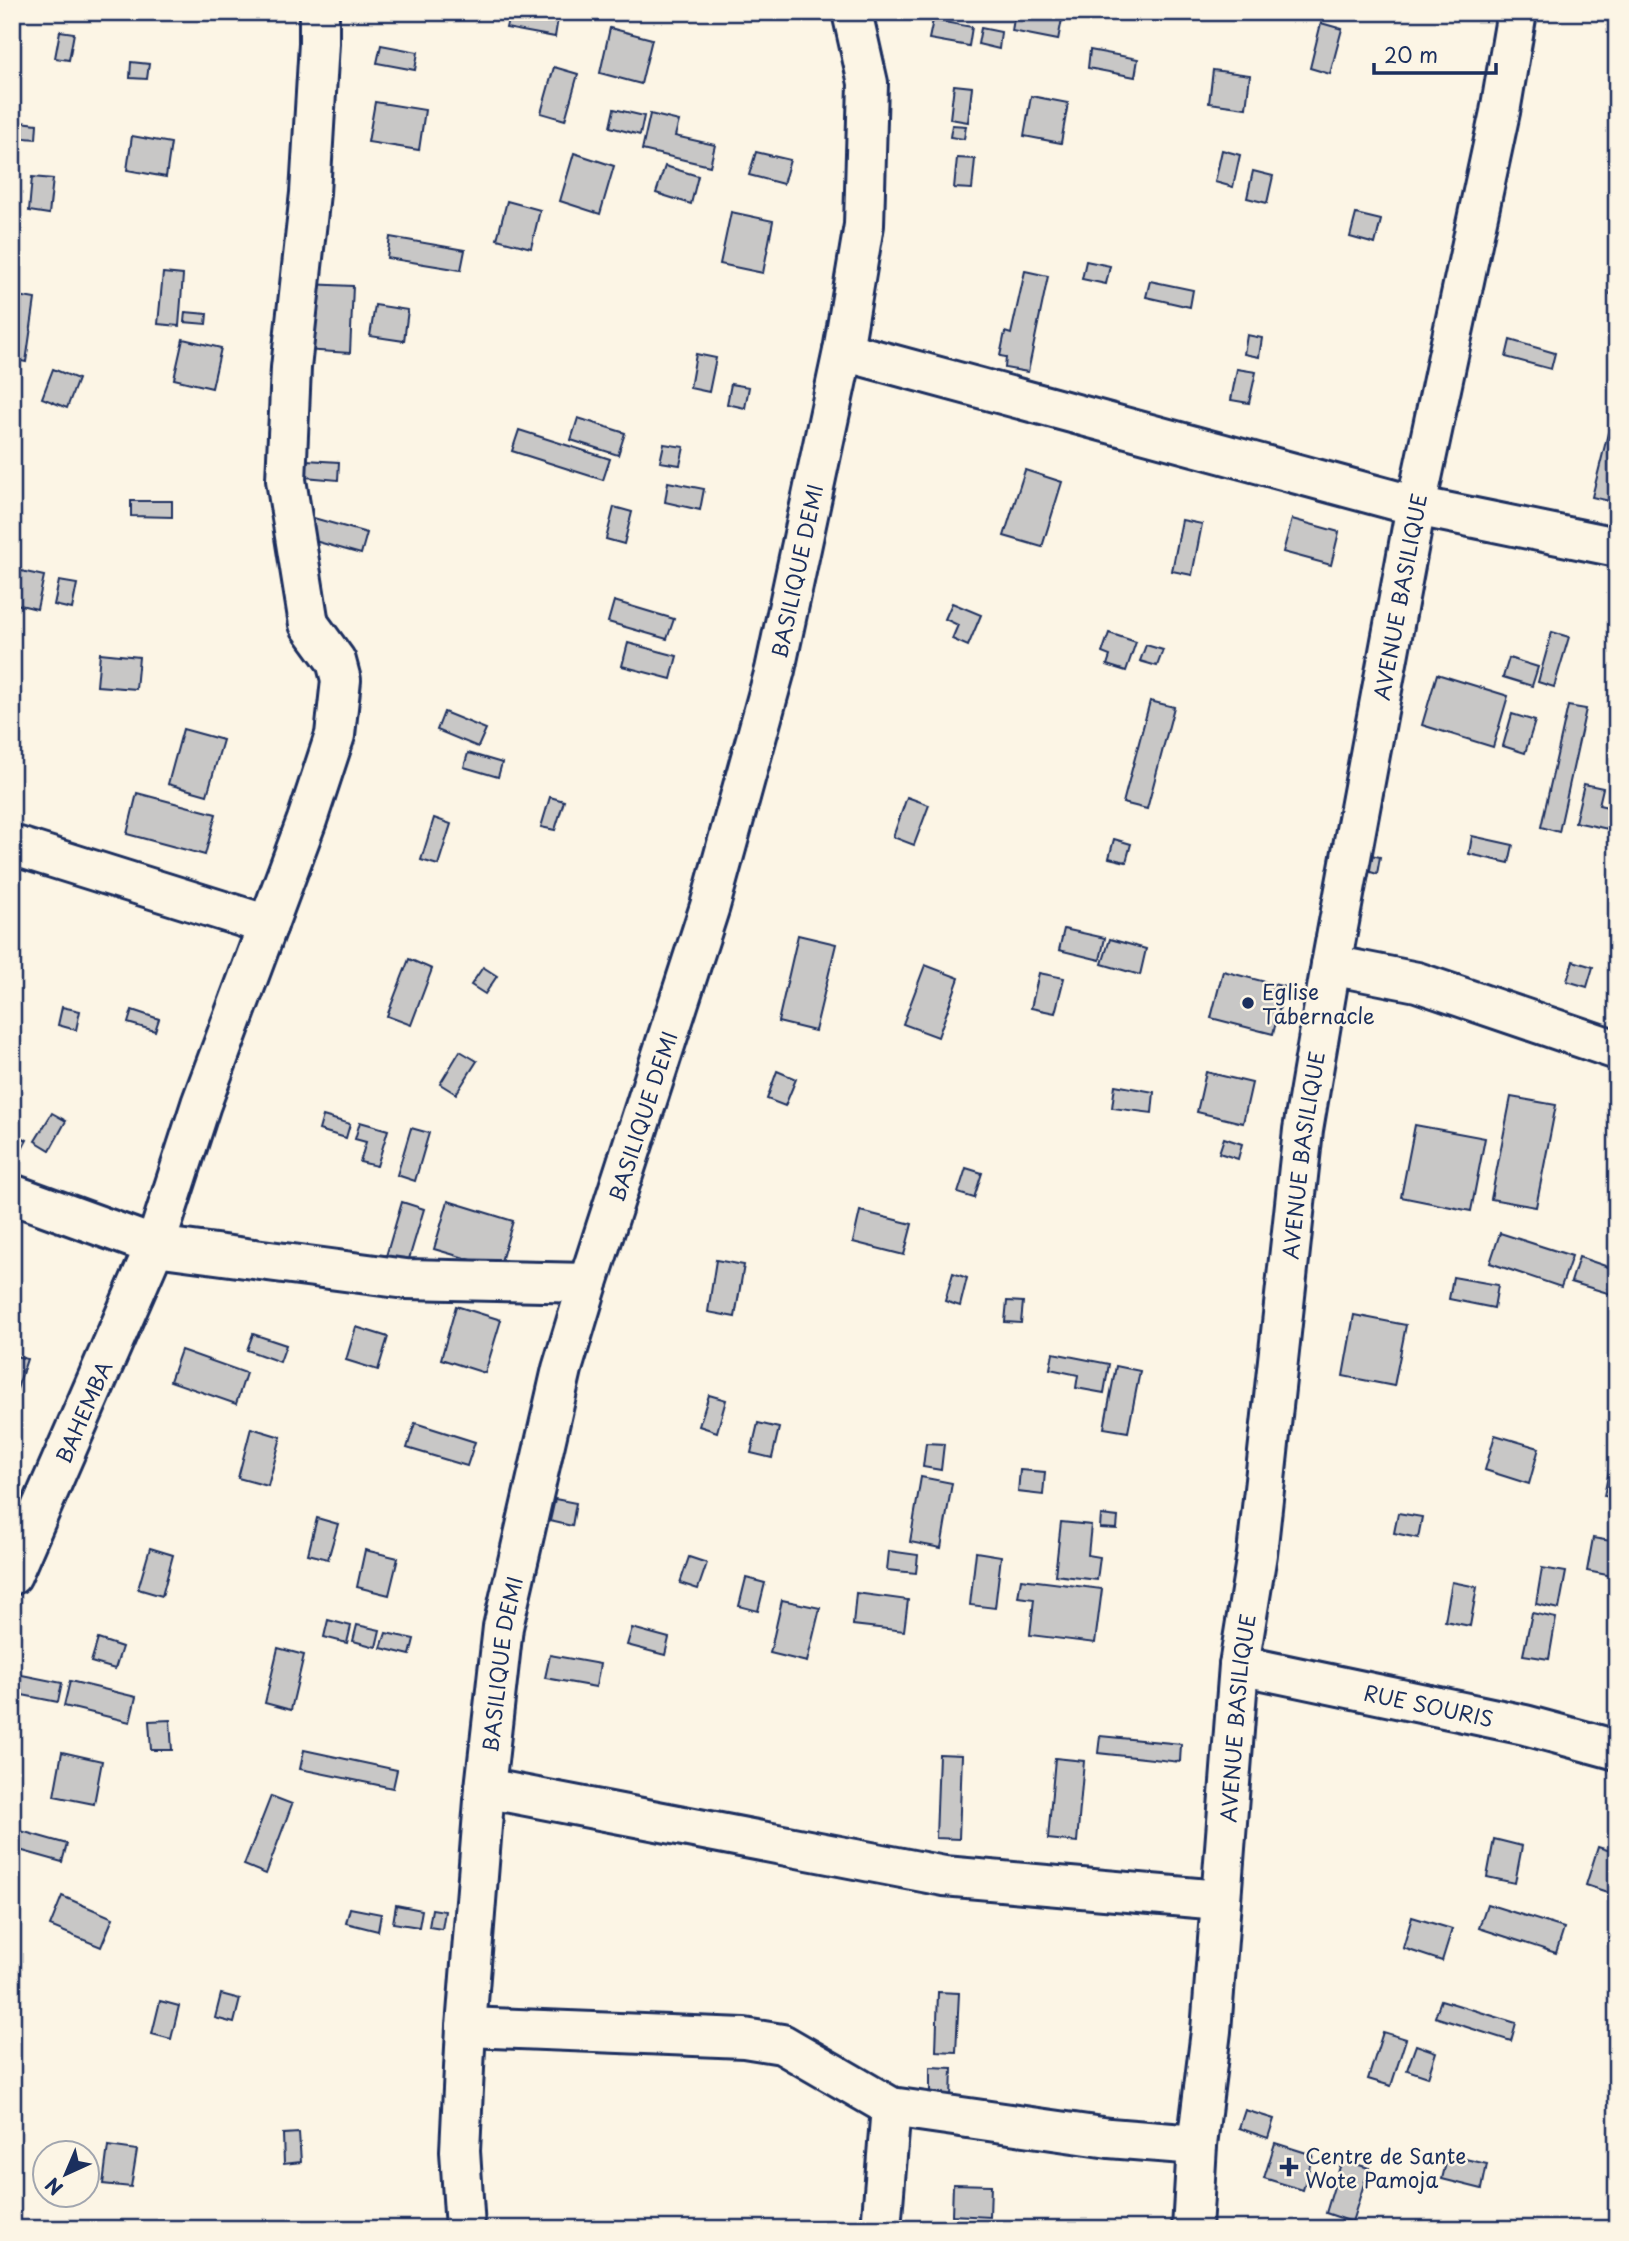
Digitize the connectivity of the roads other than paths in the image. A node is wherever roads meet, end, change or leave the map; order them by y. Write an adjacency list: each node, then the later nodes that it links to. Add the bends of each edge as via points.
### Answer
1 (319, 12): 8 (street, BAHEMBA, via 310,192 290,368 286,480 309,624 336,661 341,697 335,735)
2 (852, 12): 4 (street, BASILIQUE DEMI, via 868,83 864,225)
3 (1517, 12): 5 (street, AVENUE BASILIQUE)
4 (843, 351): 5 (street); 13 (street, BASILIQUE DEMI, via 775,670 710,906)
5 (1416, 506): 6 (street); 9 (street, AVENUE BASILIQUE)
6 (1617, 547)
7 (12, 845): 8 (street)
8 (268, 925): 12 (street, BAHEMBA, via 201,1104)
9 (1331, 965): 10 (street, via 1417,982); 15 (street, AVENUE BASILIQUE, via 1303,1130 1257,1553)
10 (1617, 1050)
11 (12, 1194): 12 (street)
12 (155, 1247): 13 (street, via 406,1279); 14 (street, BAHEMBA)
13 (588, 1283): 17 (street, BASILIQUE DEMI, via 562,1369 503,1627)
14 (16, 1559)
15 (1239, 1665): 16 (street, RUE SOURIS, via 1525,1724); 18 (street, AVENUE BASILIQUE)
16 (1617, 1750)
17 (485, 1788): 18 (street, via 944,1876); 19 (street, BASILIQUE DEMI)
18 (1220, 1900): 21 (street, AVENUE BASILIQUE)
19 (466, 2027): 20 (street, via 744,2038 782,2044); 22 (street, BASILIQUE DEMI, via 460,2151)
20 (891, 2107): 21 (street, via 1109,2138); 23 (street)
21 (1197, 2145): 24 (street, AVENUE BASILIQUE)
22 (465, 2229)
23 (881, 2229)
24 (1192, 2229)

